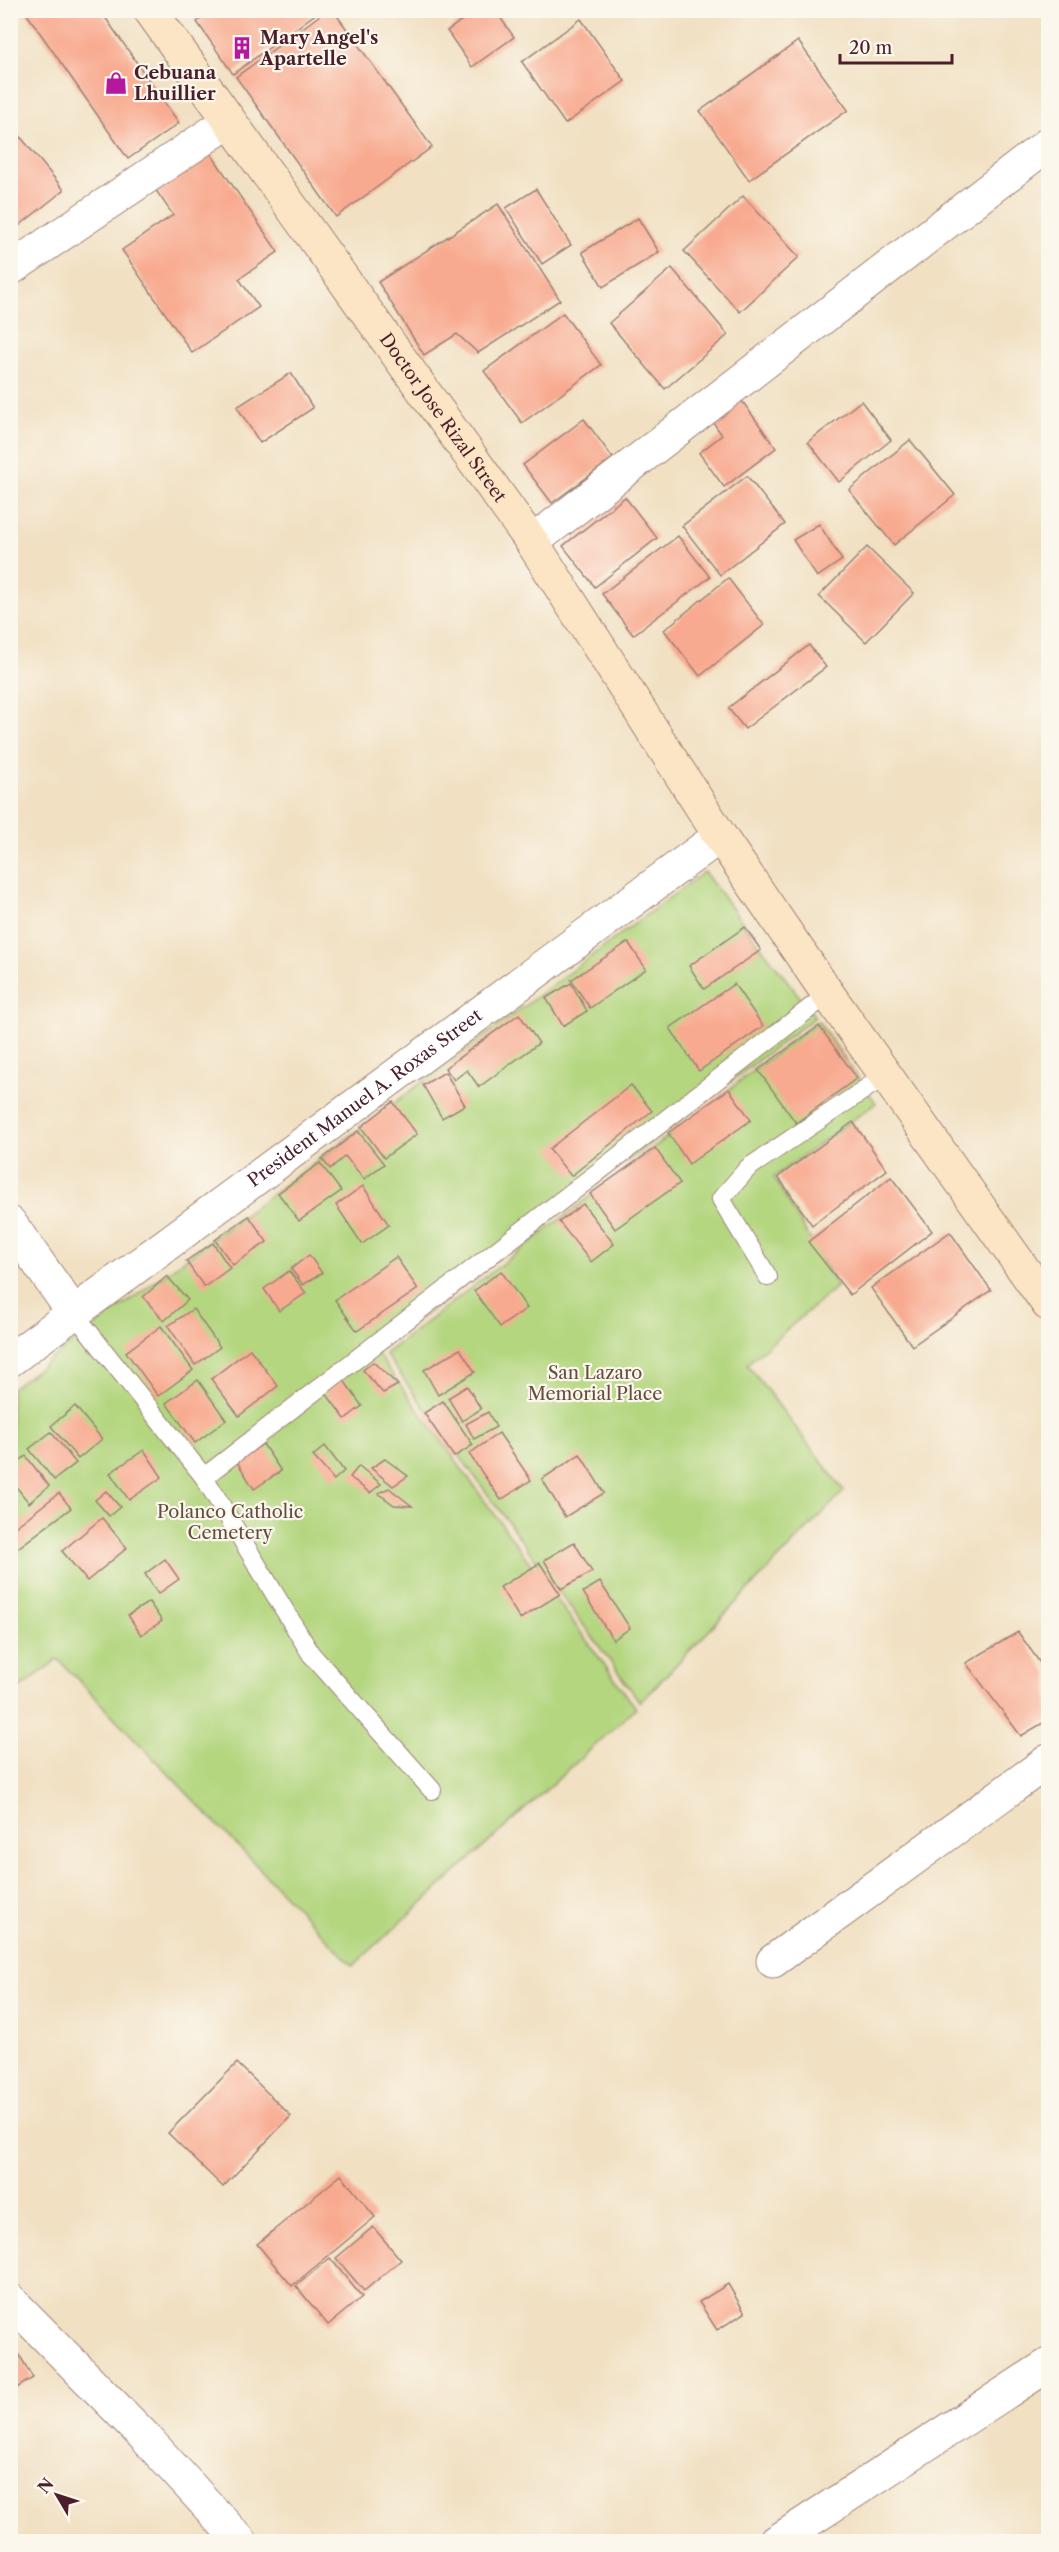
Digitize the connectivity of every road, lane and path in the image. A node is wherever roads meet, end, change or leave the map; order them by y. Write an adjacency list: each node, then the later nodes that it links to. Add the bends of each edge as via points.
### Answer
1 (150, 10): 2 (main road, Doctor Jose Rizal Street)
2 (228, 122): 4 (street); 5 (main road, Doctor Jose Rizal Street)
3 (1048, 144): 5 (street)
4 (10, 269)
5 (532, 542): 6 (main road, Doctor Jose Rizal Street)
6 (720, 836): 7 (main road, Doctor Jose Rizal Street); 12 (street, President Manuel A. Roxas Street)
7 (828, 994): 8 (main road, Doctor Jose Rizal Street); 14 (lane)
8 (886, 1075): 10 (lane, via 748,1168 721,1199); 11 (main road, Doctor Jose Rizal Street)
9 (10, 1223): 12 (street)
10 (768, 1277)
11 (1048, 1304)
12 (73, 1312): 13 (street, President Manuel A. Roxas Street); 14 (lane)
13 (10, 1360)
14 (204, 1477): 16 (lane, via 311,1654)
15 (1048, 1761): 17 (street)
16 (432, 1790)
17 (773, 1961)
18 (10, 2300): 20 (street)
19 (1048, 2365): 21 (street)
20 (241, 2541)
21 (776, 2541)

